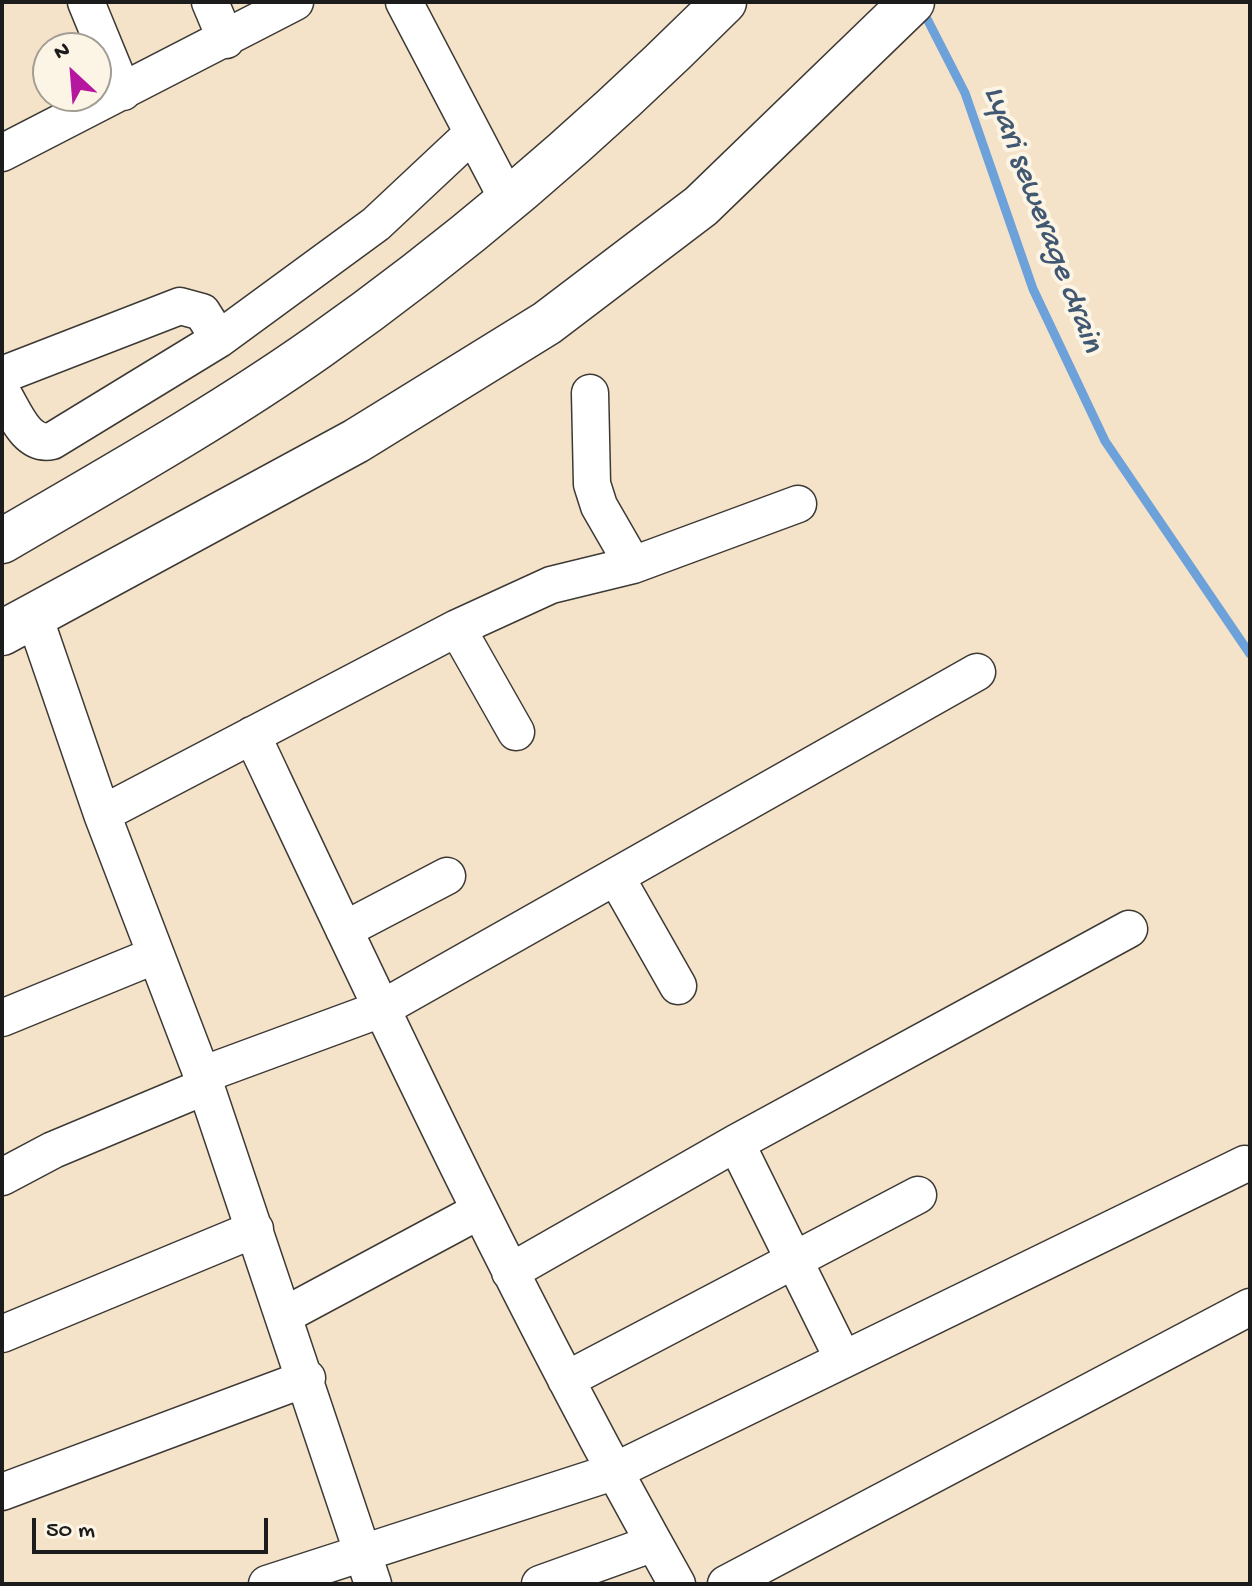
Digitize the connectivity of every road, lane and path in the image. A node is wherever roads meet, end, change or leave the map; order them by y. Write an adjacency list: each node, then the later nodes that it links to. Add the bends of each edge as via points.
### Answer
1 (86, 2): 8 (street)
2 (210, 2): 7 (street)
3 (295, 2): 7 (street)
4 (404, 2): 9 (street)
5 (724, 2): 11 (main road, via 625,102)
6 (912, 2): 19 (main road, via 701,206 547,323 356,441)
7 (226, 40): 8 (street)
8 (123, 92): 10 (street)
9 (472, 134): 11 (street); 12 (street, via 376,224)
10 (4, 145)
11 (494, 215): 17 (main road, via 316,349)
12 (219, 339): 13 (street, via 202,312 180,306); 14 (street, via 46,442 30,437)
13 (2, 375)
14 (2, 392)
15 (590, 393): 18 (street, via 592,484)
16 (798, 504): 18 (street)
17 (2, 541)
18 (633, 565): 20 (street, via 551,585)
19 (18, 624): 24 (street)
20 (457, 628): 22 (street); 23 (street)
21 (977, 672): 26 (street)
22 (516, 732)
23 (252, 735): 24 (street); 28 (street)
24 (102, 814): 29 (street)
25 (447, 876): 28 (street)
26 (616, 877): 30 (street); 31 (street)
27 (1129, 929): 34 (street)
28 (344, 930): 31 (street)
29 (156, 955): 32 (street); 33 (street)
30 (678, 986)
31 (381, 1009): 33 (street); 38 (street)
32 (2, 1018)
33 (204, 1081): 36 (street); 39 (street)
34 (736, 1143): 40 (street); 41 (street)
35 (1245, 1164): 45 (street)
36 (2, 1177)
37 (918, 1195): 40 (street)
38 (479, 1211): 41 (street); 43 (street)
39 (255, 1229): 43 (street); 44 (street)
40 (793, 1261): 45 (street); 47 (street)
41 (510, 1272): 47 (street)
42 (1250, 1307): 55 (street)
43 (285, 1315): 46 (street)
44 (2, 1334)
45 (843, 1359): 48 (street)
46 (307, 1378): 49 (street); 51 (street)
47 (566, 1380): 48 (street)
48 (613, 1472): 50 (street); 51 (street)
49 (2, 1492)
50 (654, 1543): 53 (street); 54 (street)
51 (368, 1570): 52 (street)
52 (267, 1584)
53 (540, 1584)
54 (677, 1584)
55 (726, 1584)

